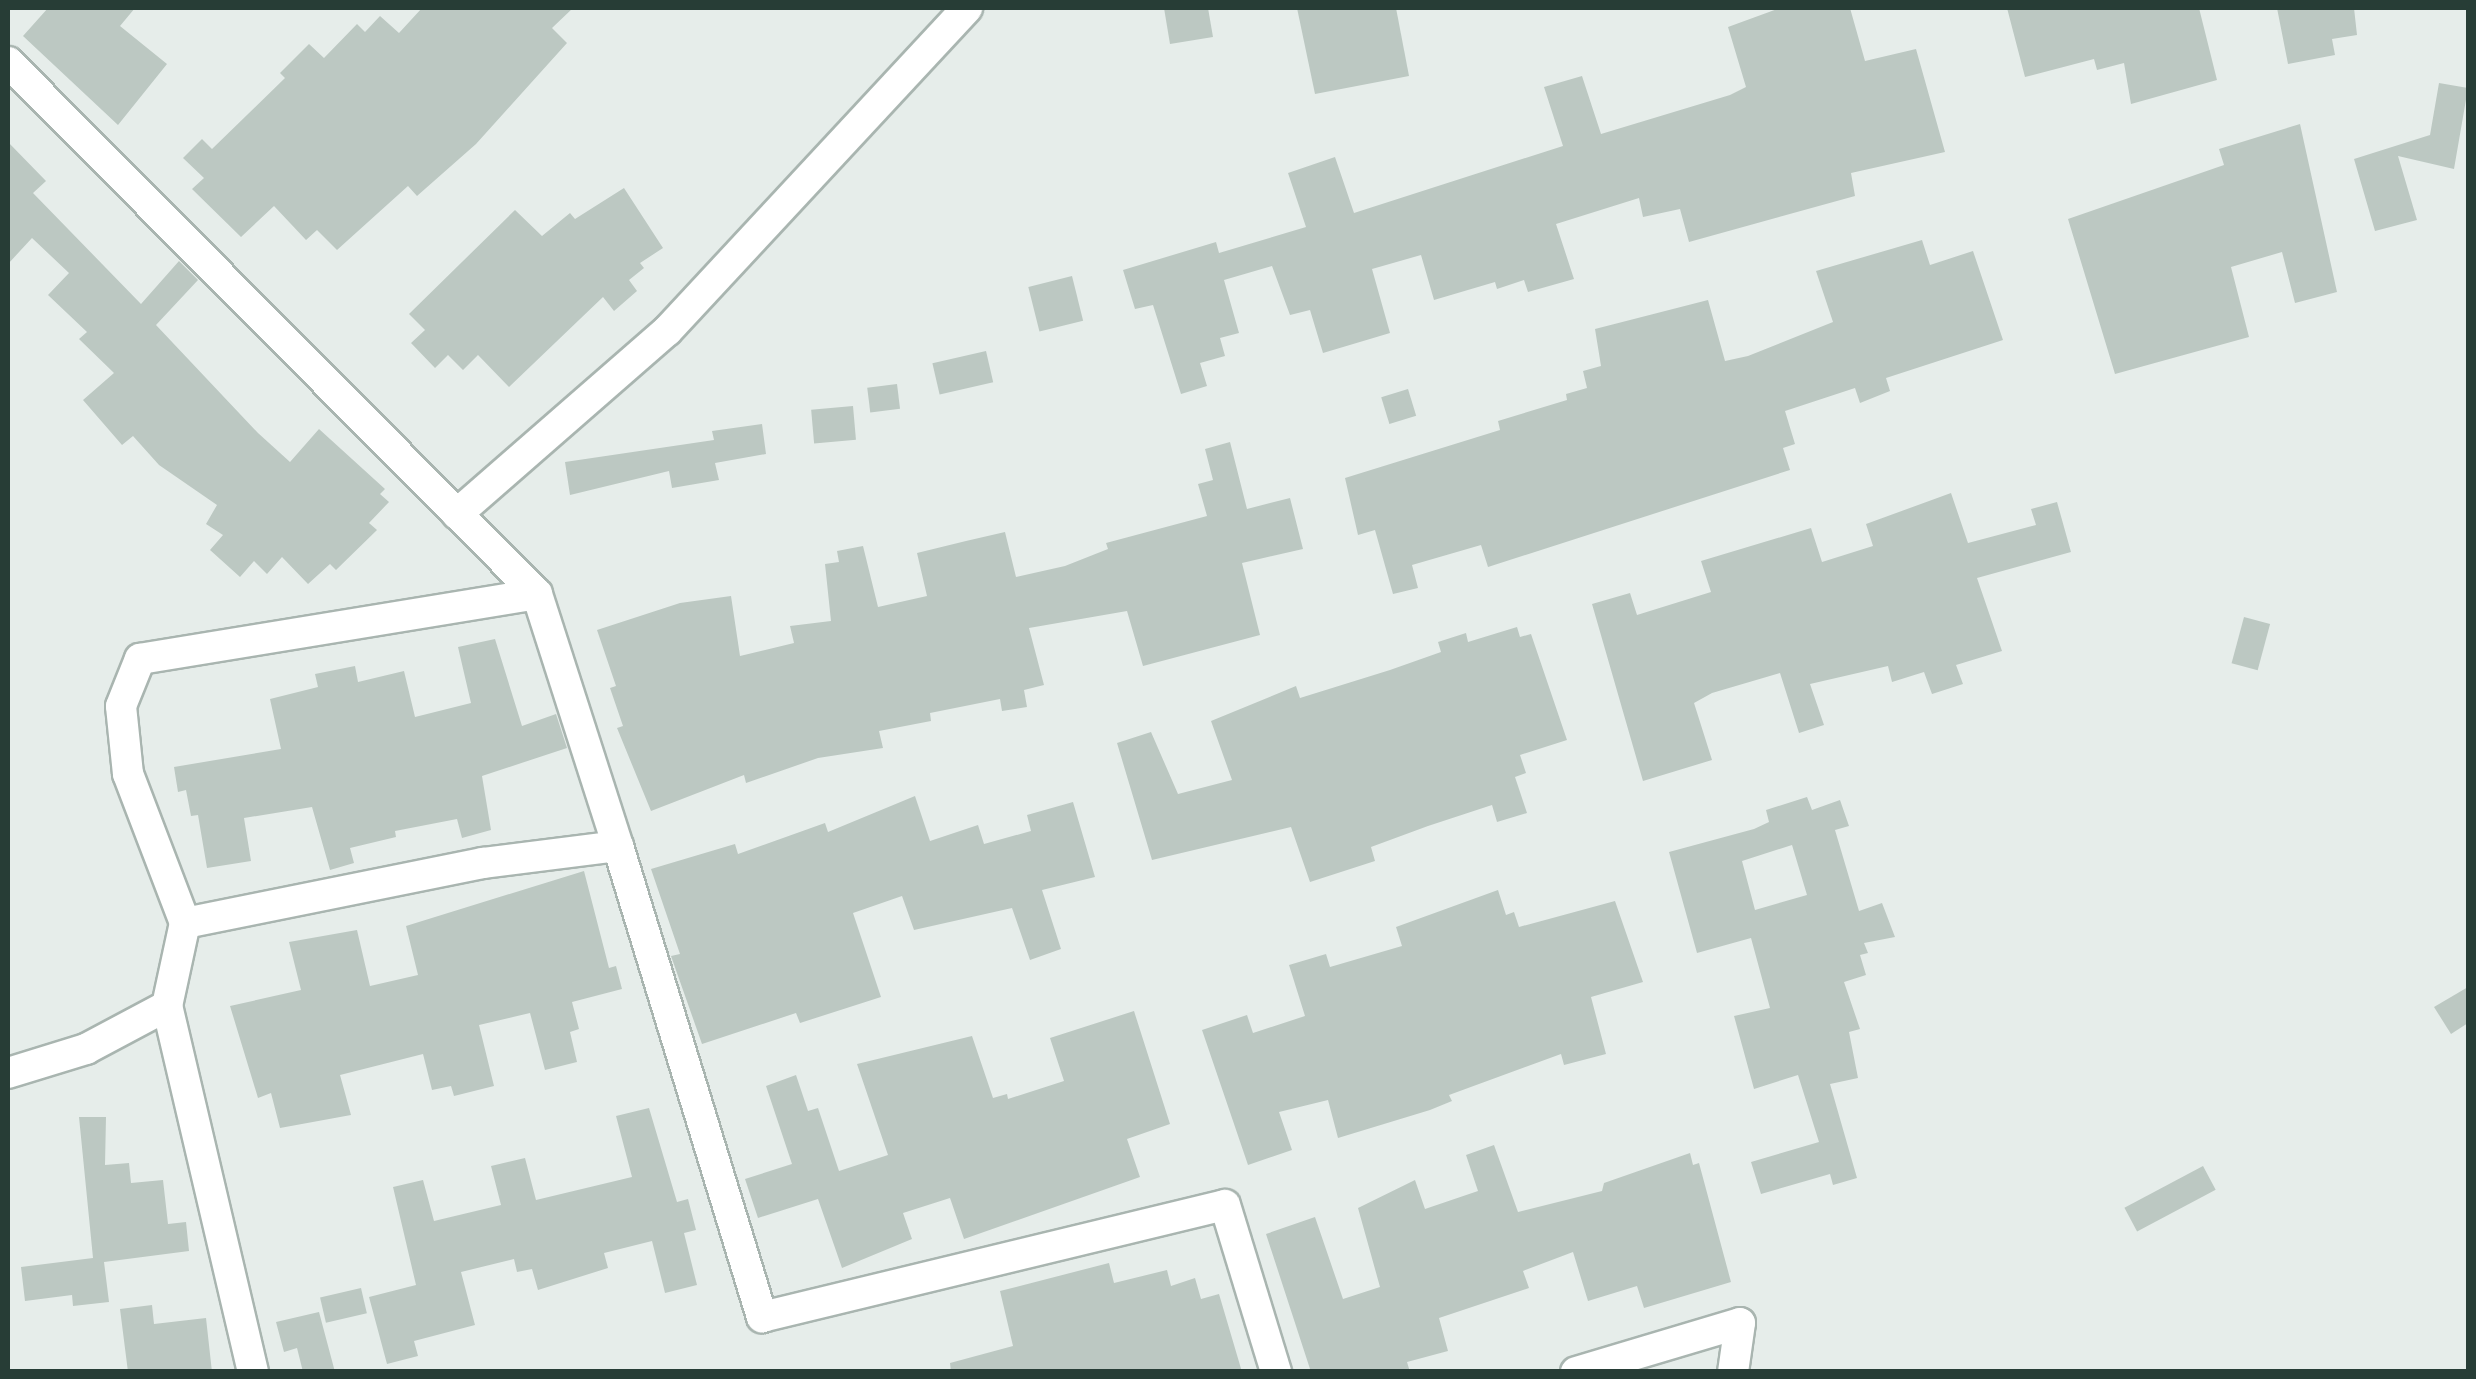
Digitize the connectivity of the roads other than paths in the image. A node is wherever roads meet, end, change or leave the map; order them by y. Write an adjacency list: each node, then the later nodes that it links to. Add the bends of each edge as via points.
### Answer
1 (967, 8): 3 (street, via 666,331)
2 (8, 62): 3 (street)
3 (457, 514): 4 (street)
4 (537, 594): 5 (street); 6 (street, via 140,659 122,706 128,774)
5 (618, 846): 6 (street, via 483,862); 10 (street, via 762,1318 1225,1204)
6 (185, 923): 7 (street)
7 (167, 1006): 8 (street, via 86,1049); 9 (street)
8 (8, 1073)
9 (253, 1372)
10 (1276, 1372)
11 (1576, 1372): 12 (street, via 1740,1324)
12 (1733, 1372)

